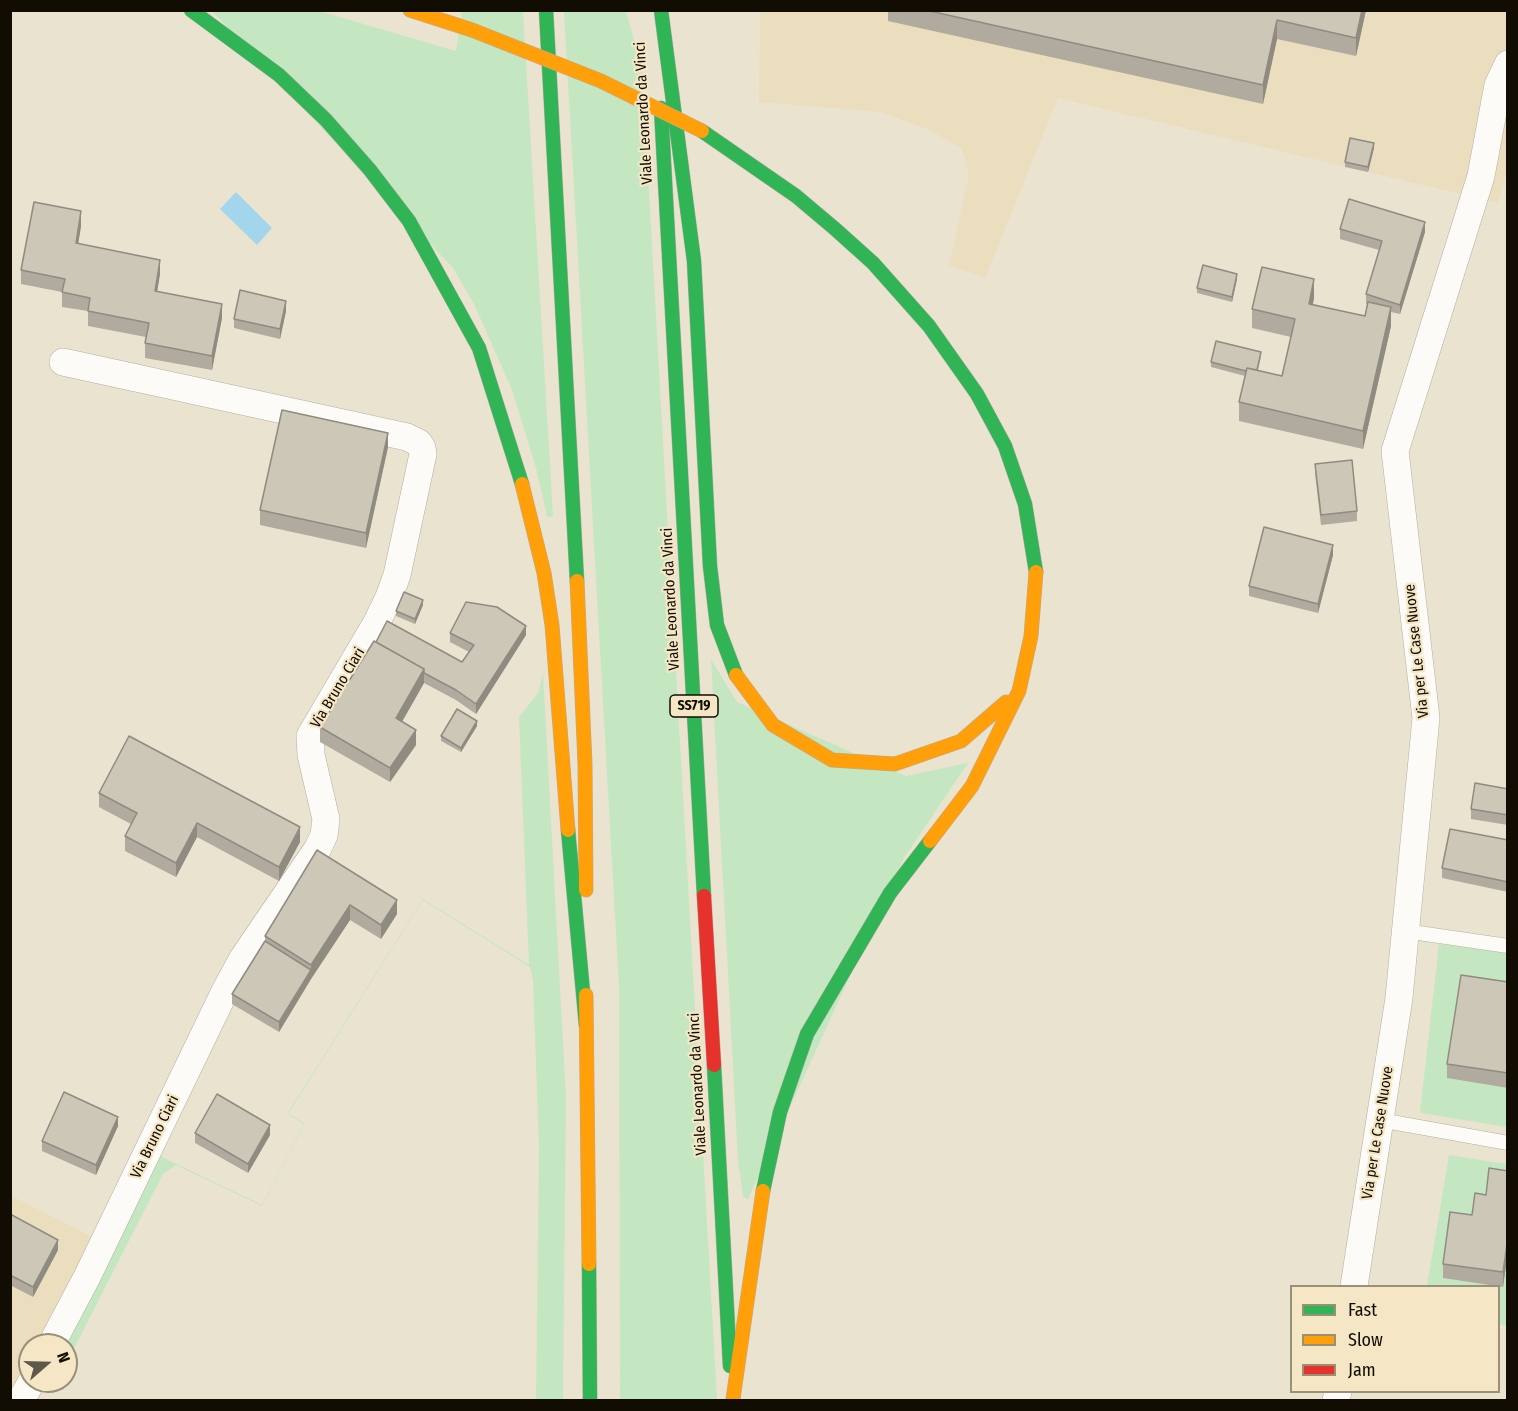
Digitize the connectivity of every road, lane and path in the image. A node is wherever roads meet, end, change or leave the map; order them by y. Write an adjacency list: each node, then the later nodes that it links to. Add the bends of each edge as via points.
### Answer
1 (191, 10): 11 (main road, via 279,75 370,170 409,221 479,348 525,493 544,573 552,625)
2 (410, 10): 8 (main road, bridge, via 601,81 702,131 796,196 873,263 929,326 977,394 1005,446 1024,504 1036,573 1031,636)
3 (546, 10): 11 (main road, via 585,764)
4 (655, 10): 16 (main road, Viale Leonardo da Vinci / SS719)
5 (661, 10): 8 (main road, via 694,261 710,566 717,625 733,671 773,725 832,760 895,764 961,741)
6 (1508, 64): 9 (street, Via per Le Case Nuove, via 1498,85 1481,176 1395,451 1426,718)
7 (63, 363): 15 (street, Via Bruno Ciari, via 407,436 419,443 423,454 389,597 310,736 326,819 324,835 224,993)
8 (1019, 691): 16 (main road, via 972,786 890,893 807,1034 780,1112 759,1209)
9 (1405, 931): 10 (lane); 12 (street, Via per Le Case Nuove)
10 (1508, 946)
11 (586, 1025): 17 (main road)
12 (1380, 1120): 13 (lane); 14 (street, Via per Le Case Nuove)
13 (1508, 1143)
14 (1354, 1285)
15 (57, 1333)
16 (733, 1400)
17 (590, 1401)

